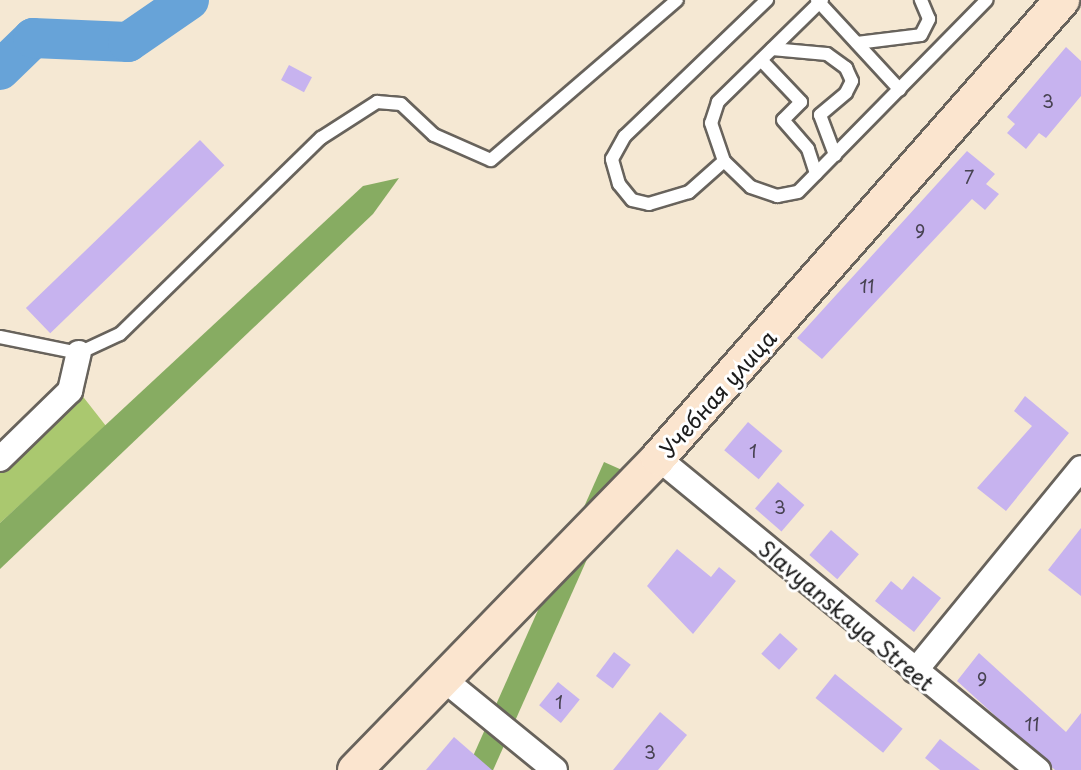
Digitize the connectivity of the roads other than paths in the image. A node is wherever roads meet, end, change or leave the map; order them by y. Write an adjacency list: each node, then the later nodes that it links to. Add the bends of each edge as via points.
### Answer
1 (677, 0): 15 (lane, via 491,160 434,135 401,104 377,102 353,111 120,334)
2 (767, 0): 12 (lane, via 625,136 612,159 619,184 632,200 649,204 689,192)
3 (921, 0): 7 (lane, via 929,19 921,35)
4 (987, 0): 10 (lane)
5 (1062, 0): 16 (street, Учебная улица)
6 (819, 1): 7 (lane); 8 (lane)
7 (857, 43): 10 (lane)
8 (772, 49): 9 (lane); 11 (lane, via 827,54 846,68 846,93 820,115)
9 (761, 60): 12 (lane, via 718,102 711,123); 13 (lane, via 801,102 783,120 808,149)
10 (900, 90): 11 (lane)
11 (835, 155): 13 (lane)
12 (724, 161): 13 (lane, via 751,187 777,196 798,192)
13 (816, 174)
14 (0, 337): 15 (lane)
15 (79, 353): 17 (street, via 70,391)
16 (658, 458): 19 (street, Slavyanskaya Street); 20 (street, Учебная улица)
17 (0, 459)
18 (1081, 468): 19 (street)
19 (915, 671): 23 (street, Slavyanskaya Street)
20 (441, 677): 21 (street, Учебная улица); 22 (street)
21 (355, 770)
22 (555, 770)
23 (1038, 770)

